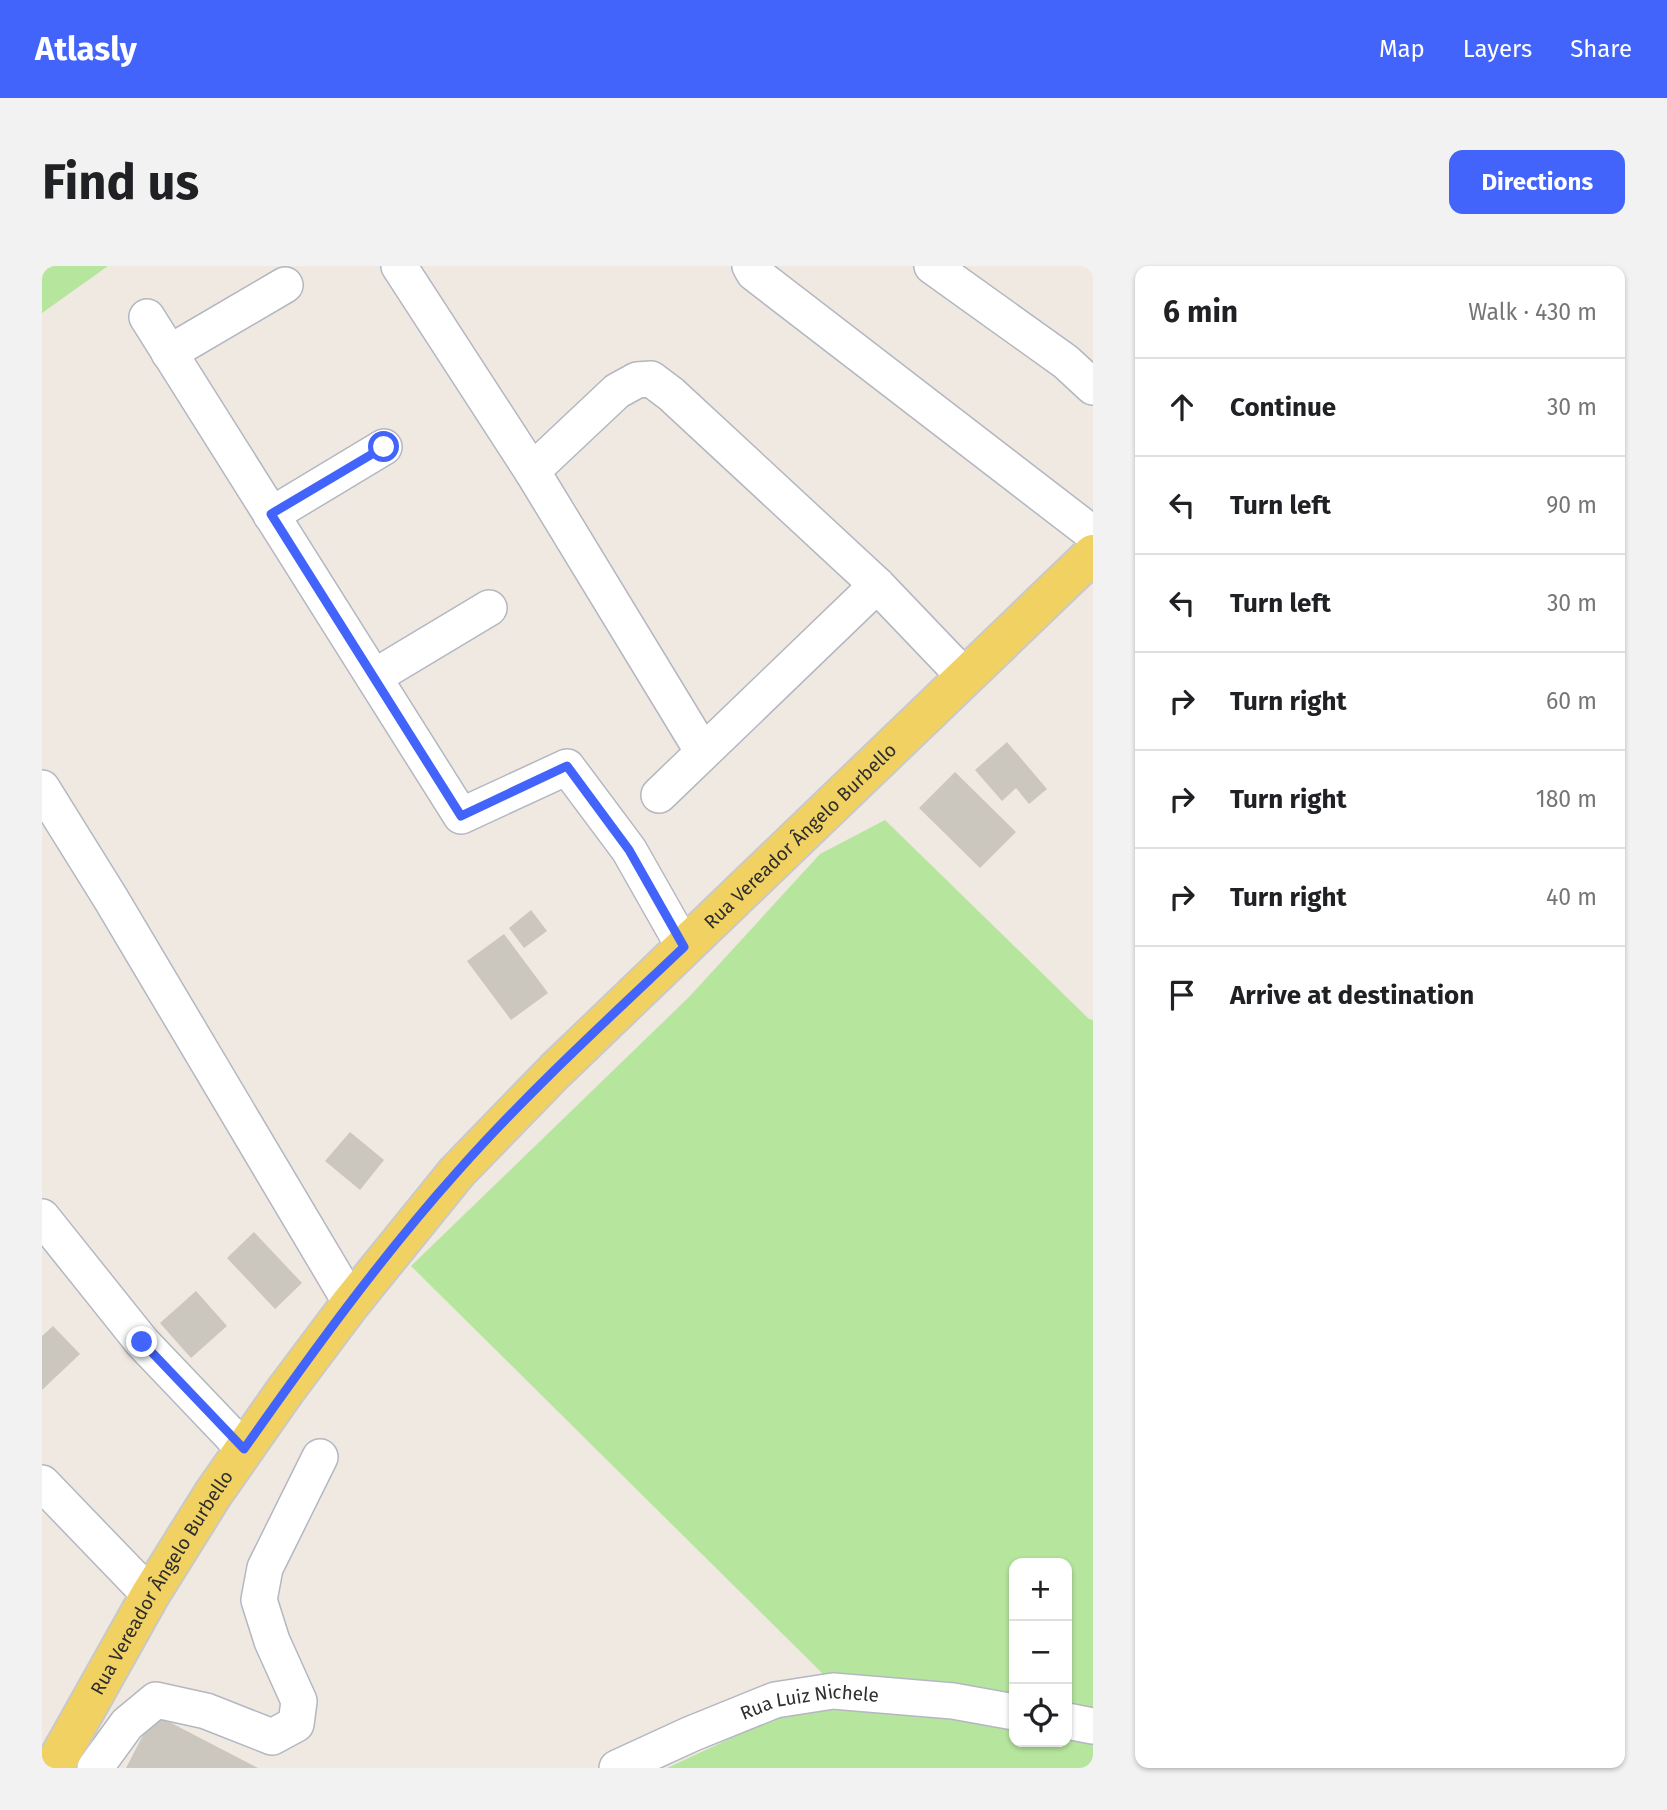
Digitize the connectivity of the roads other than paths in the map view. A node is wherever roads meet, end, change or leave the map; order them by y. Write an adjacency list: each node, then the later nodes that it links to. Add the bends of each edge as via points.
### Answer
1 (399, 266): 9 (street)
2 (750, 266): 11 (street)
3 (932, 266): 7 (street, via 1066,362)
4 (285, 285): 6 (street)
5 (147, 317): 6 (street)
6 (169, 353): 10 (street)
7 (1093, 387)
8 (384, 447): 10 (street)
9 (532, 471): 13 (street, via 617,391 637,380 652,379); 17 (street)
10 (271, 514): 15 (street)
11 (1093, 534)
12 (1093, 554): 16 (main road, Rua Vereador Ângelo Burbello)
13 (877, 585): 16 (street); 17 (street)
14 (489, 608): 15 (street)
15 (374, 677): 20 (street, via 461,816 567,766 629,850)
16 (965, 677): 20 (main road, Rua Vereador Ângelo Burbello)
17 (703, 752): 19 (street)
18 (42, 788): 22 (street)
19 (659, 795)
20 (684, 947): 22 (main road, Rua Vereador Ângelo Burbello, via 497,1129 405,1233)
21 (42, 1217): 23 (street, via 142,1342)
22 (351, 1303): 23 (main road, Rua Vereador Ângelo Burbello)
23 (244, 1449): 26 (main road, Rua Vereador Ângelo Burbello)
24 (320, 1457): 31 (street, via 265,1568 260,1600 272,1642 299,1701 296,1724 272,1737 206,1711 156,1700 127,1724)
25 (42, 1483): 26 (street)
26 (150, 1595): 30 (main road, Rua Vereador Ângelo Burbello)
27 (1009, 1711): 32 (street, Rua Luiz Nichele, via 953,1701 833,1691 775,1700)
28 (1072, 1722): 29 (street)
29 (1093, 1726)
30 (50, 1762)
31 (96, 1768)
32 (617, 1768)

